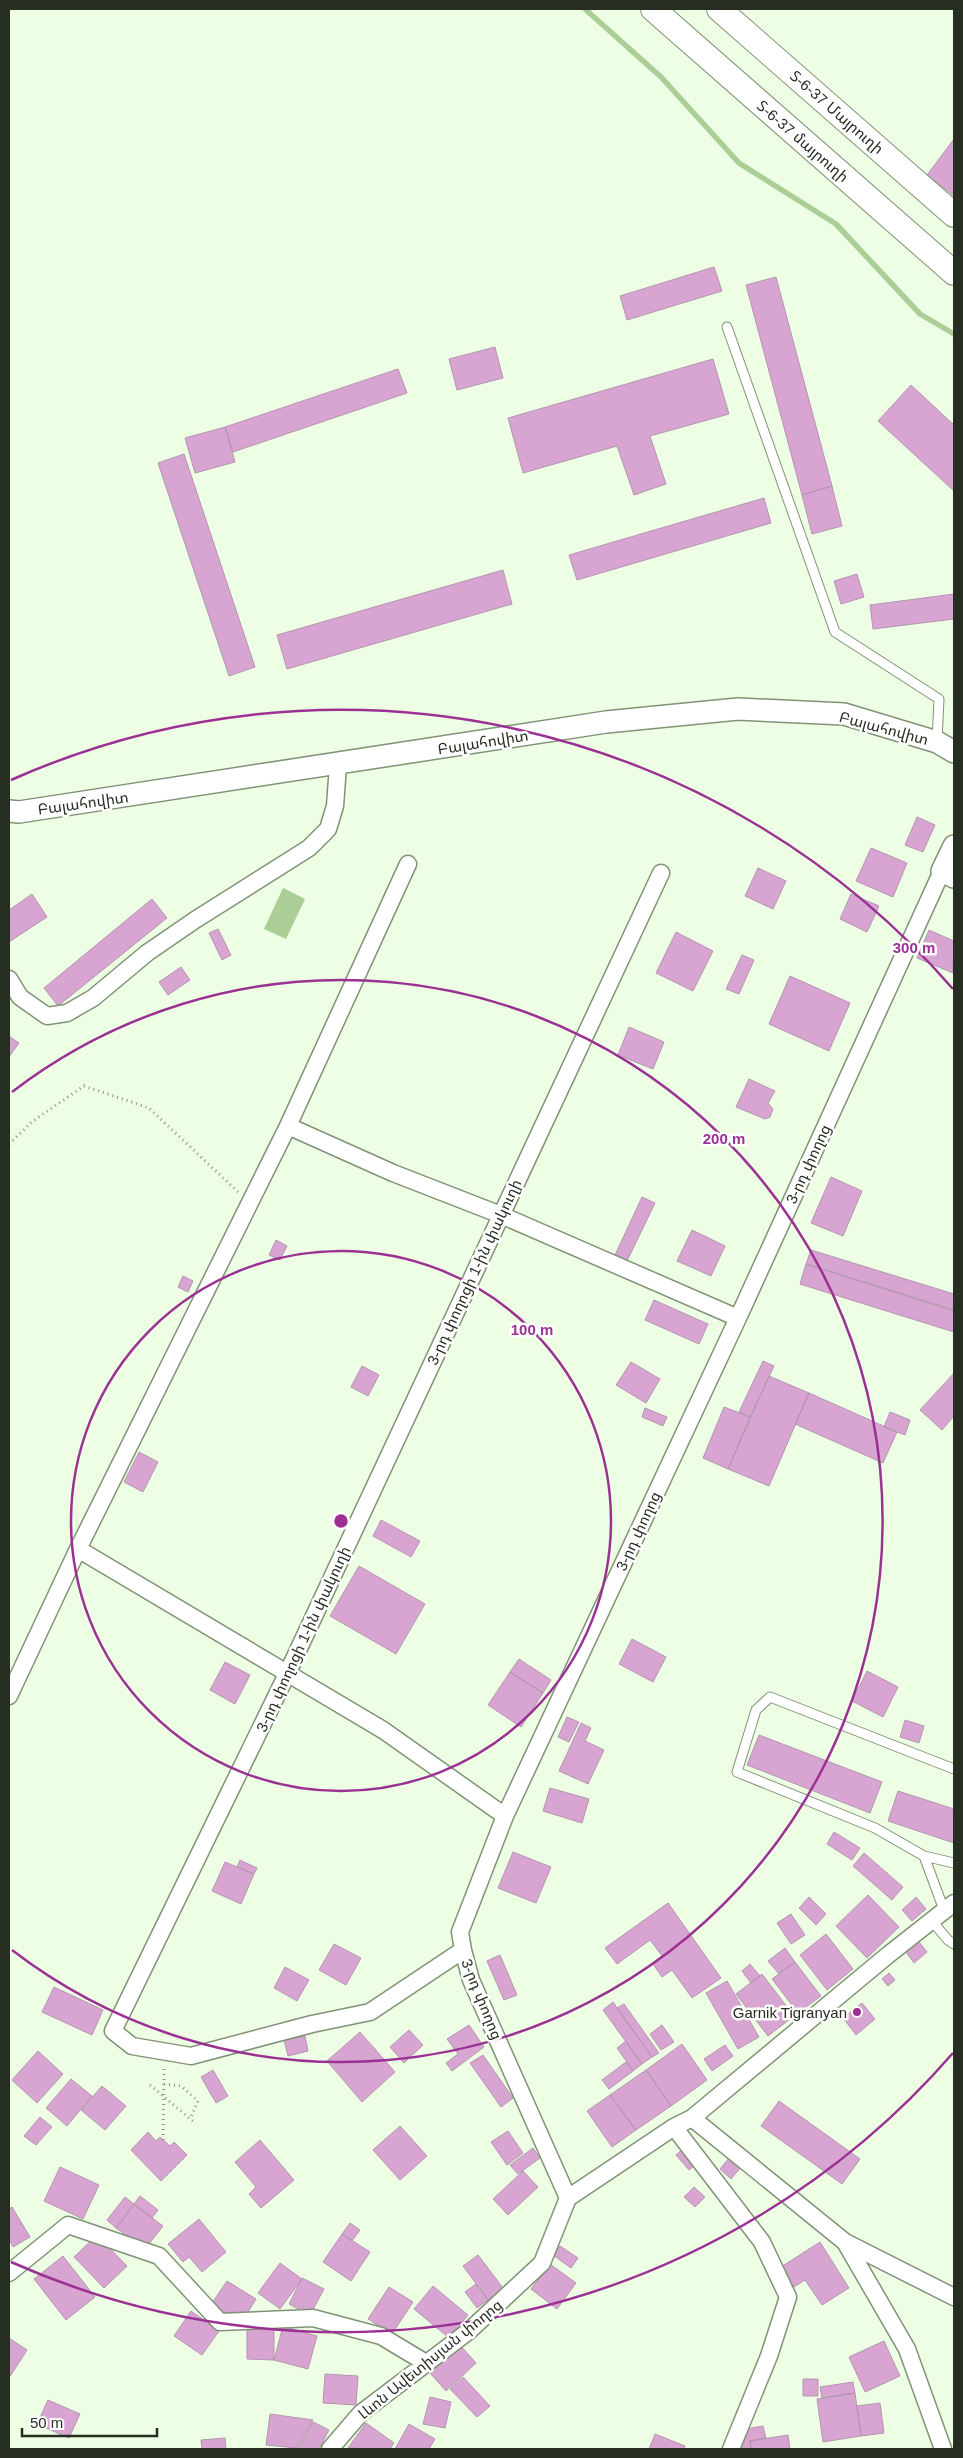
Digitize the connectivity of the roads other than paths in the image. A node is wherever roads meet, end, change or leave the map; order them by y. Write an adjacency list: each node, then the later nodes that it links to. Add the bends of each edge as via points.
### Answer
1 (653, 9): 4 (main road, Տ-6-37 մայրուղի)
2 (719, 9): 3 (main road, Տ-6-37 Մայրուղի)
3 (954, 215)
4 (954, 273)
5 (727, 327): 6 (lane, via 835,632 939,699)
6 (945, 747): 7 (street, Բալահովիտ, via 844,714 738,709 606,722)
7 (338, 765): 8 (street, Բալահովիտ, via 19,812); 13 (street, via 335,806 328,829 309,848 147,953 93,998 67,1013 47,1016 20,997)
8 (9, 810)
9 (954, 846): 12 (street)
10 (408, 864): 14 (street)
11 (661, 873): 15 (street, 3-րդ փողոցի 1-ին փակուղի)
12 (948, 874): 16 (street, 3-րդ փողոց)
13 (9, 979)
14 (288, 1126): 15 (street, via 393,1173); 17 (street)
15 (501, 1214): 16 (street); 18 (street, 3-րդ փողոցի 1-ին փակուղի)
16 (738, 1318): 21 (street, 3-րդ փողոց)
17 (78, 1549): 18 (street); 19 (street)
18 (287, 1674): 21 (street, via 383,1730); 26 (street, 3-րդ փողոցի 1-ին փակուղի, via 113,2031 132,2046 191,2056 370,2012)
19 (9, 1696)
20 (954, 1769): 22 (lane, via 770,1697 756,1710 737,1772 875,1828)
21 (505, 1816): 26 (street, 3-րդ փողոց, via 460,1932)
22 (924, 1856): 23 (lane); 24 (lane)
23 (954, 1863)
24 (943, 1911): 25 (lane, via 948,1940); 27 (street)
25 (954, 1944)
26 (463, 1950): 29 (street, 3-րդ փողոց, via 471,1980)
27 (692, 2118): 28 (street); 30 (street)
28 (674, 2127): 29 (street); 35 (street, via 762,2242 788,2297 769,2356)
29 (568, 2198): 33 (street, Լևոն Ավետիսյան փողոց, via 542,2263 468,2331)
30 (845, 2242): 32 (street); 36 (street, via 907,2349)
31 (9, 2273): 33 (street, via 68,2225 159,2256 220,2322 313,2318 381,2336)
32 (954, 2298)
33 (426, 2362): 34 (street, Լևոն Ավետիսյան փողոց, via 361,2413)
34 (330, 2449)
35 (731, 2449)
36 (942, 2449)

